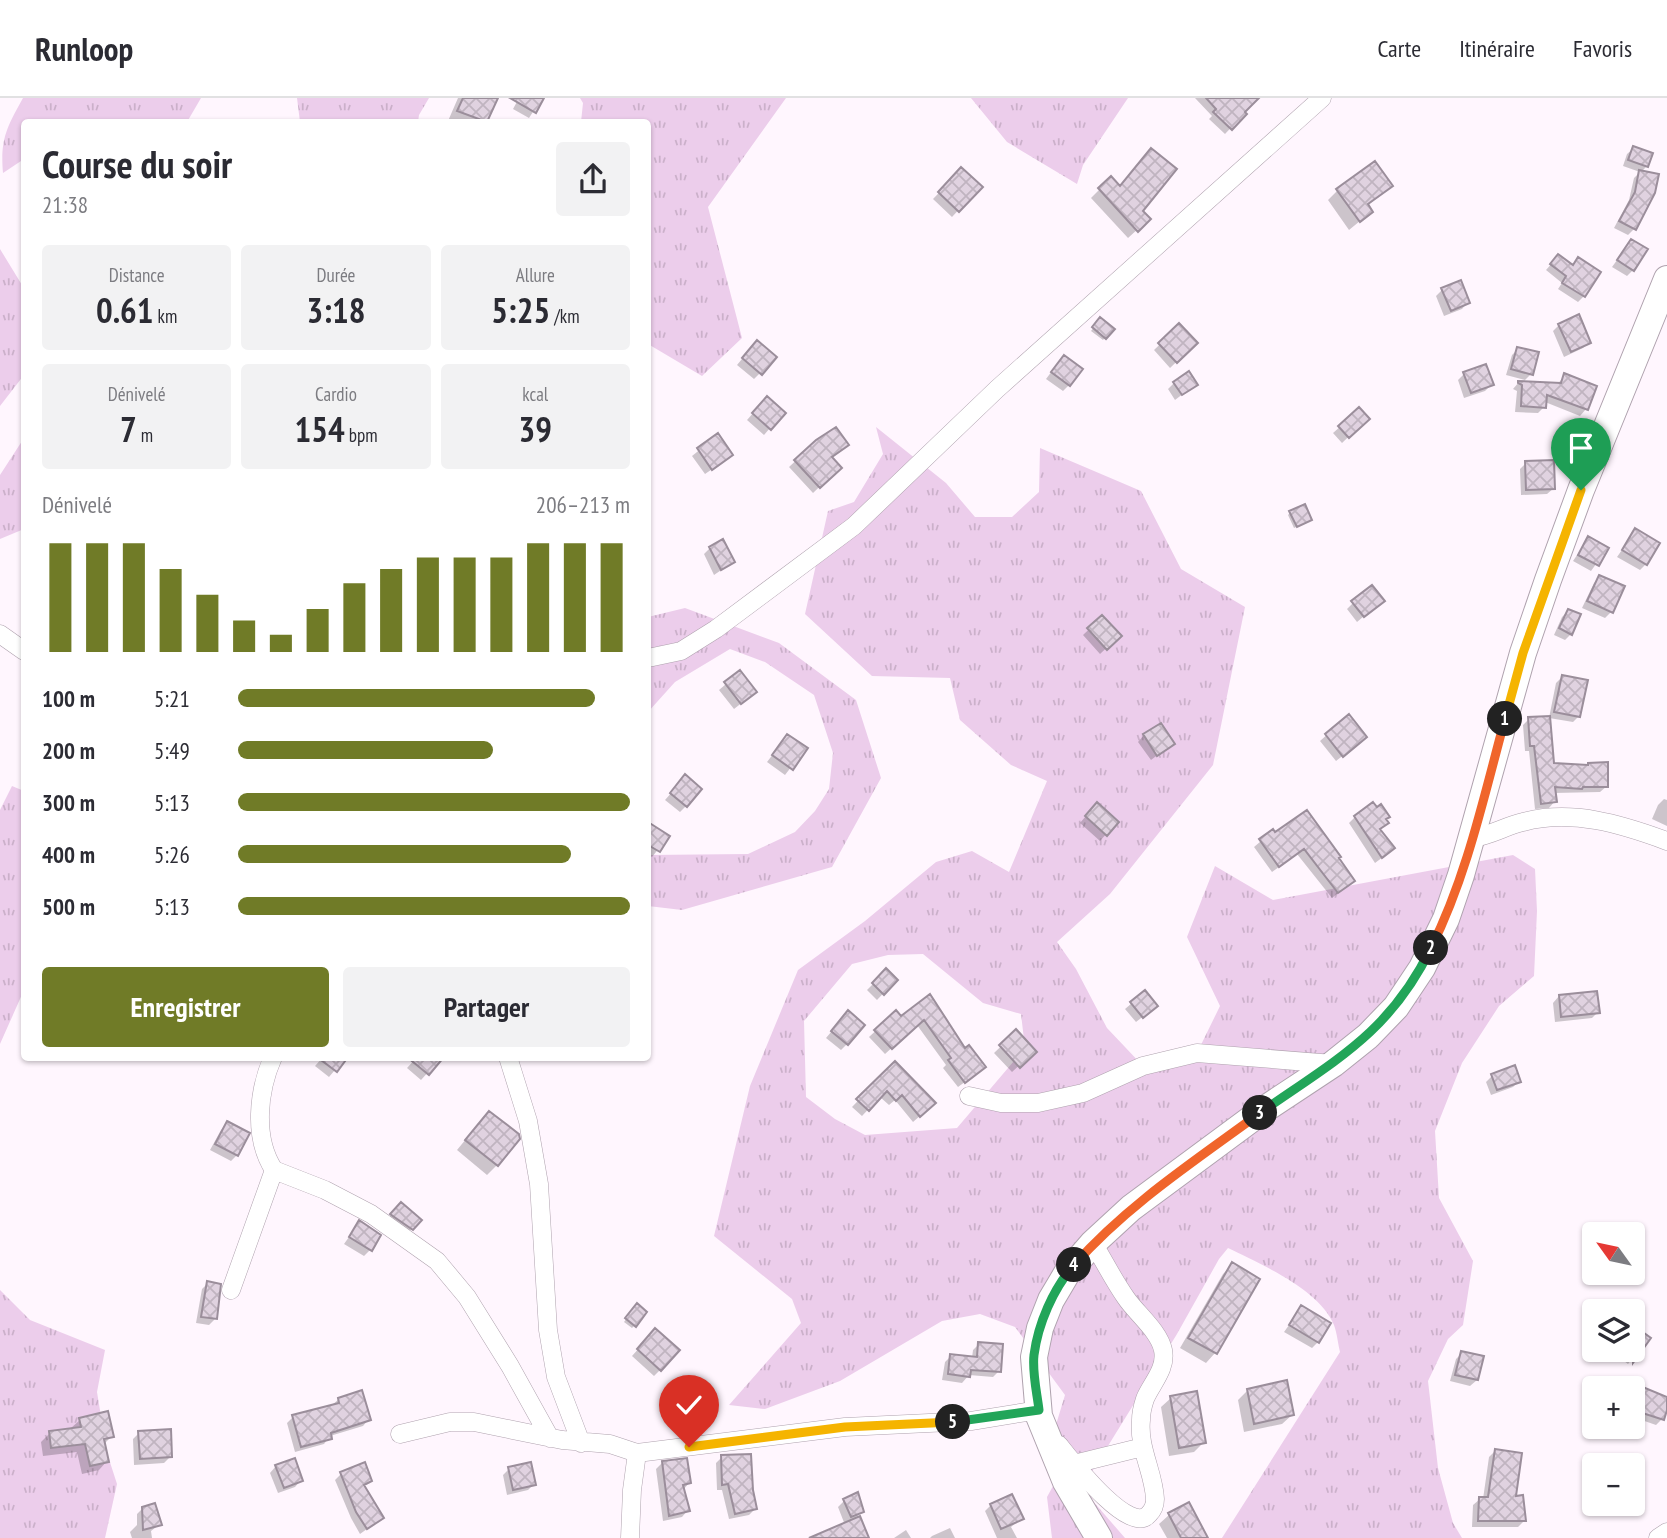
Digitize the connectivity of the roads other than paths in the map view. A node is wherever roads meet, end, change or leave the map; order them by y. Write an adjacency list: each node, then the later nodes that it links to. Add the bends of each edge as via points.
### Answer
1 (1322, 98): 5 (street, via 997,389 854,526 716,629 681,651)
2 (1667, 279): 6 (main road, via 1548,580)
3 (0, 634): 4 (street)
4 (21, 649)
5 (651, 657)
6 (1472, 838): 7 (street, via 1522,822 1572,817 1606,821); 10 (main road, via 1446,919 1422,968 1396,1007)
7 (1667, 842)
8 (271, 1061): 12 (street, via 265,1076 260,1125 262,1149)
9 (509, 1061): 18 (street, via 528,1121 539,1184 548,1330 556,1377)
10 (1333, 1064): 11 (street, via 1198,1053 1143,1066 1083,1093 1038,1104); 13 (main road, via 1131,1208)
11 (969, 1096)
12 (274, 1170): 14 (street); 17 (street, via 370,1214 437,1261 467,1297)
13 (1093, 1243): 15 (main road, via 1067,1273 1040,1328 1034,1357); 19 (street, via 1164,1352 1145,1399 1140,1422)
14 (230, 1290)
15 (1039, 1413): 20 (street, via 819,1430); 21 (street); 24 (main road, via 1066,1482)
16 (400, 1434): 17 (street, via 450,1422 474,1422)
17 (550, 1438): 18 (street)
18 (581, 1443): 20 (street, via 610,1444)
19 (1143, 1447): 21 (street); 21 (street, via 1155,1503 1144,1519 1125,1514)
20 (637, 1453): 23 (street)
21 (1074, 1464)
22 (1667, 1532): 25 (street)
23 (630, 1538)
24 (1099, 1538)
25 (1658, 1538)

